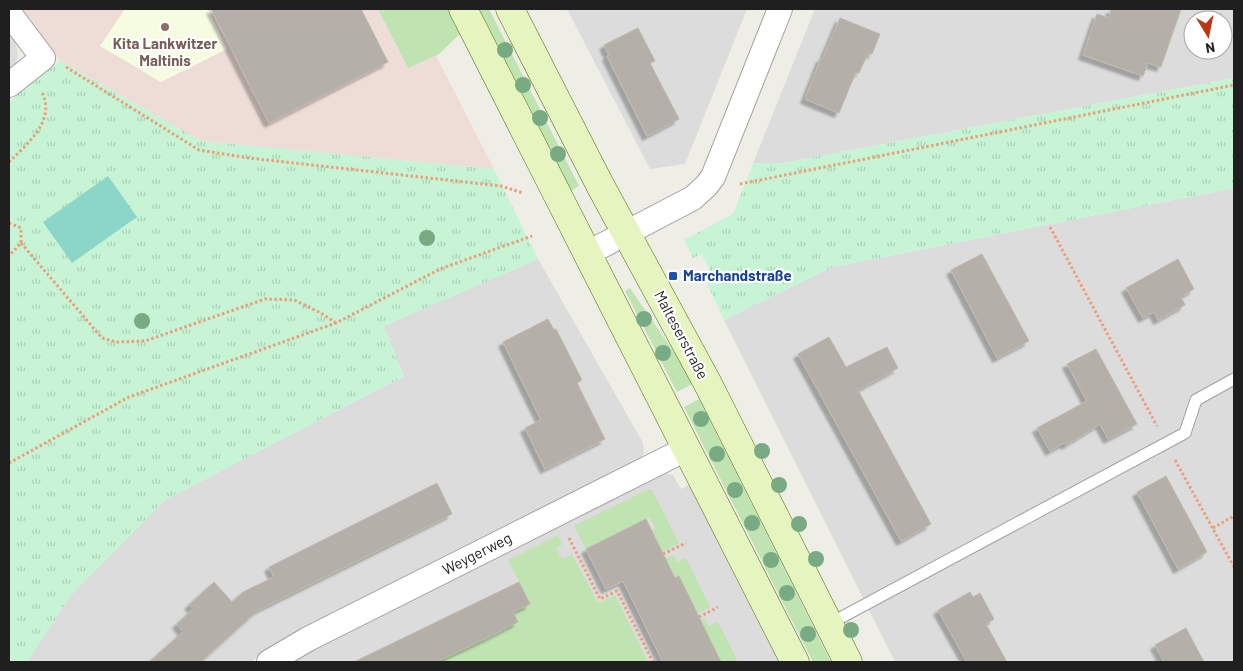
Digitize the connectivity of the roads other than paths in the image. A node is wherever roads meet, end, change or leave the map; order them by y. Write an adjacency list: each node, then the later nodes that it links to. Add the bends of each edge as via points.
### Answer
1 (463, 9): 7 (main road)
2 (510, 9): 6 (main road, Malteserstraße)
3 (780, 9): 6 (street, via 713,177 693,198)
4 (9, 13): 5 (street, via 43,58)
5 (9, 85)
6 (626, 234): 7 (street); 10 (main road, Malteserstraße, via 708,384)
7 (588, 253): 9 (main road)
8 (1234, 379): 10 (lane, via 1196,400 1185,433)
9 (686, 449): 11 (street, Weygerweg); 12 (main road)
10 (829, 624): 13 (main road, Malteserstraße)
11 (268, 662)
12 (795, 662)
13 (848, 662)

